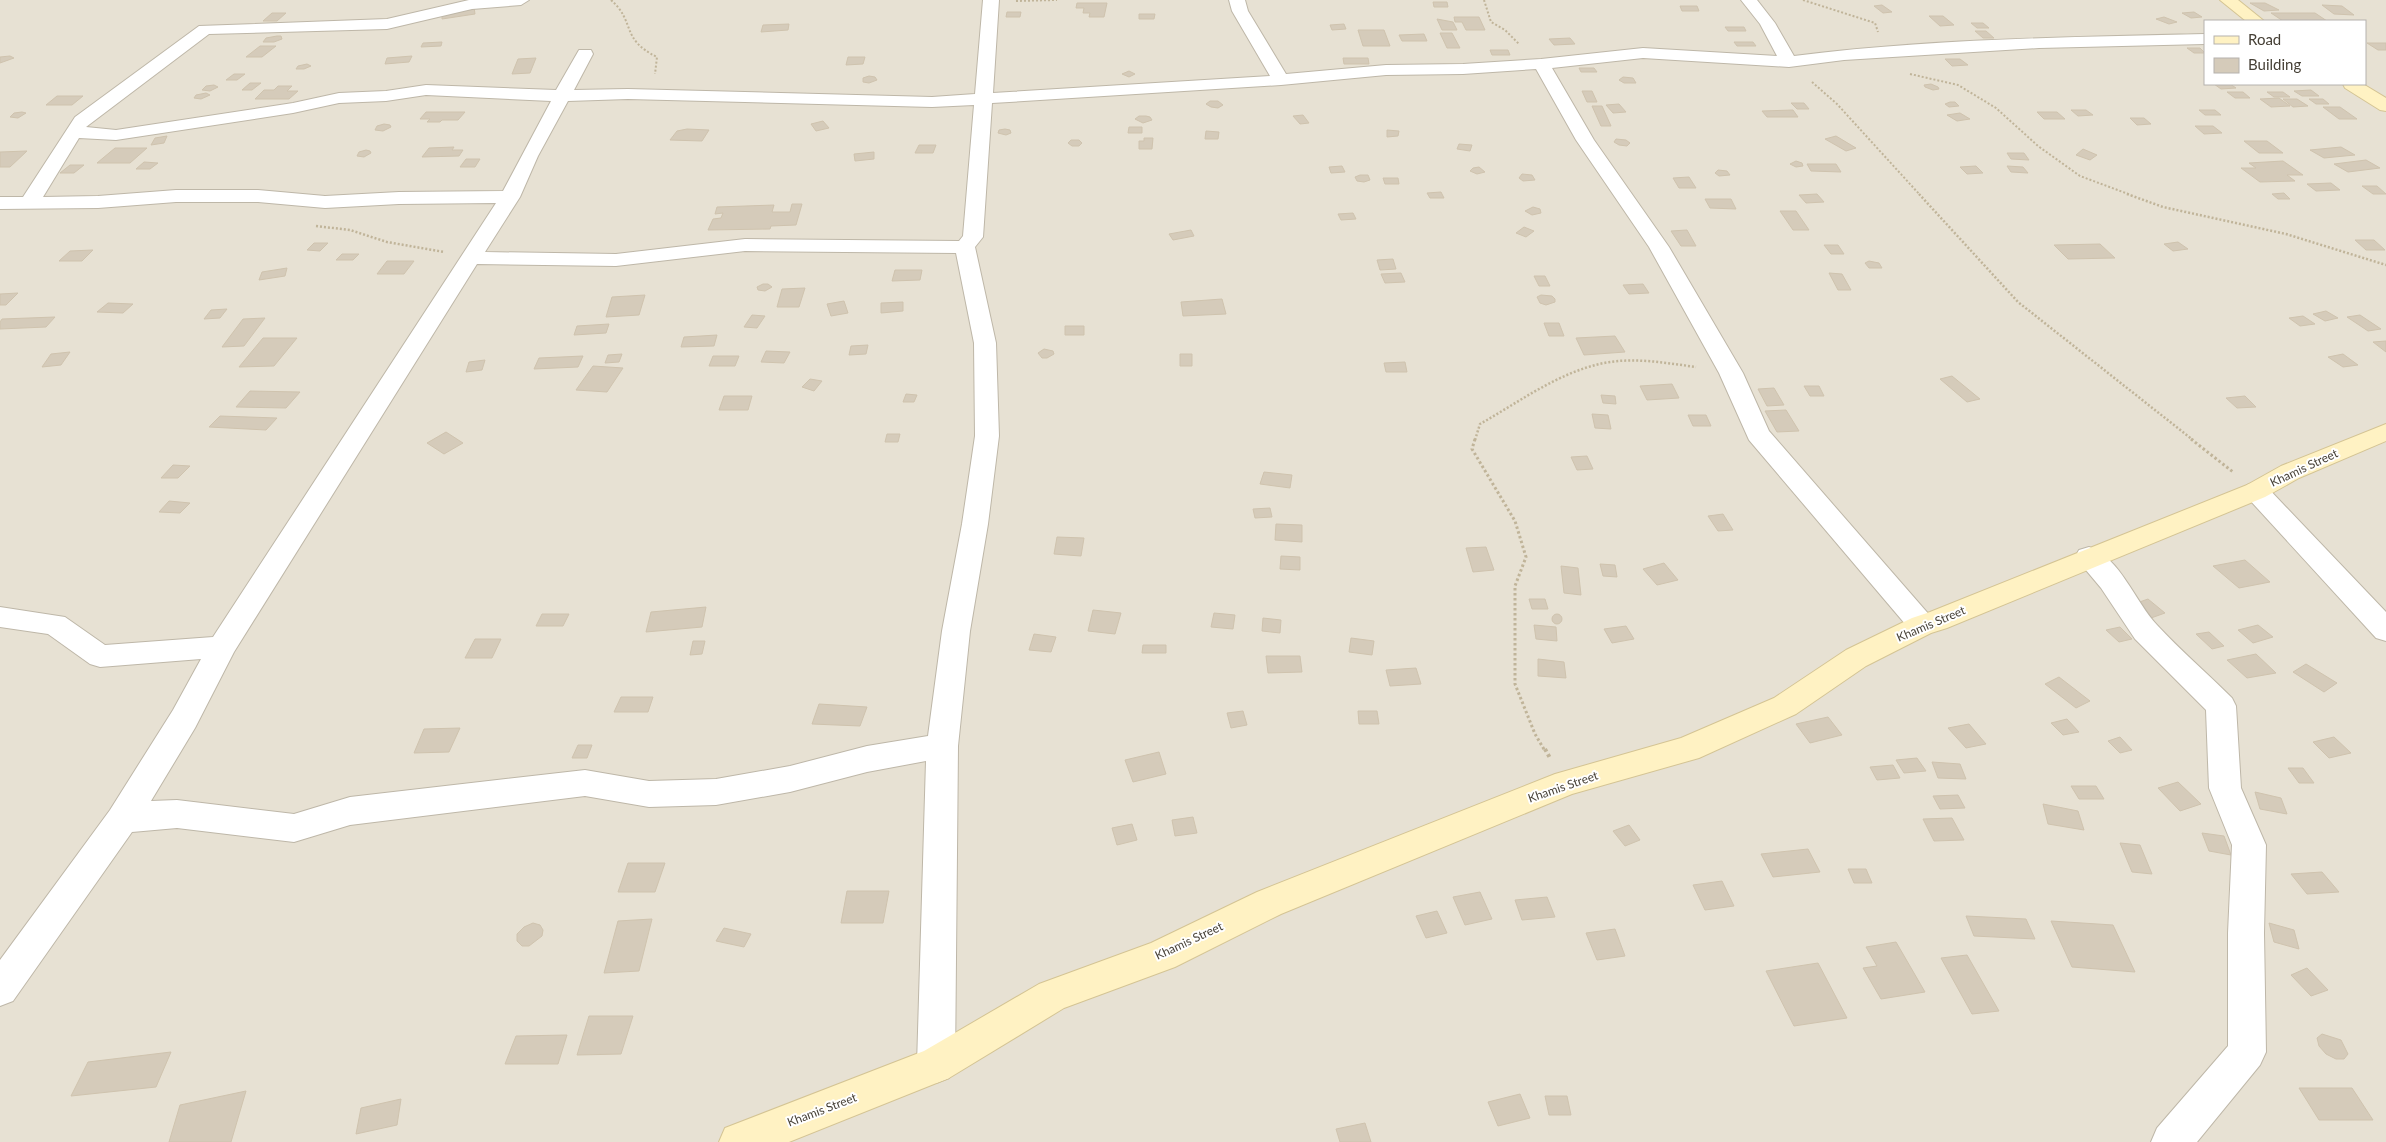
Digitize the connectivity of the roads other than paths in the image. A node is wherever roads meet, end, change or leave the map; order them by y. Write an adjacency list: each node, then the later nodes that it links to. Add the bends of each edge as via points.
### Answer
1 (521, 0): 16 (street, via 472,4 387,24 205,28 81,121)
2 (991, 0): 14 (street)
3 (1237, 0): 11 (street, via 1240,11)
4 (1749, 0): 9 (street)
5 (2228, 0): 6 (street)
6 (2255, 20)
7 (2204, 39): 9 (street, via 2039,43 1844,55)
8 (585, 54): 13 (street)
9 (1789, 62): 10 (street, via 1643,53)
10 (1547, 63): 11 (street, via 1386,70); 26 (street, via 1585,140 1660,248 1731,373 1758,434)
11 (1281, 80): 14 (street)
12 (2353, 85): 15 (street)
13 (563, 96): 14 (street, via 650,94 932,102); 16 (street, via 426,90 338,98 116,135); 17 (street)
14 (982, 98): 20 (street, via 973,237)
15 (2386, 106)
16 (74, 132): 18 (street)
17 (510, 197): 18 (street, via 325,202 258,196 195,196 98,202); 21 (street)
18 (30, 201): 19 (street)
19 (0, 203)
20 (965, 247): 21 (street, via 745,245 616,260); 29 (street, via 985,343 987,436 956,631)
21 (472, 258): 28 (street)
22 (2386, 432): 23 (street, Khamis Street, via 2290,472)
23 (2256, 491): 24 (street, Khamis Street); 27 (street)
24 (2089, 557): 26 (street, Khamis Street); 34 (street, via 2111,581 2145,631 2220,706 2225,788 2248,845 2247,1052)
25 (0, 617): 28 (street, via 55,624 100,656)
26 (1922, 625): 32 (street, Khamis Street, via 1856,658 1785,706 1688,749 1566,783 1269,903 1162,955 1052,996)
27 (2386, 630)
28 (222, 647): 30 (street, via 184,719)
29 (942, 746): 30 (street, via 716,792 649,794 585,783 350,811 294,828 177,814); 32 (street)
30 (122, 820): 31 (street)
31 (0, 989)
32 (936, 1065): 33 (street, Khamis Street)
33 (739, 1142)
34 (2171, 1142)

